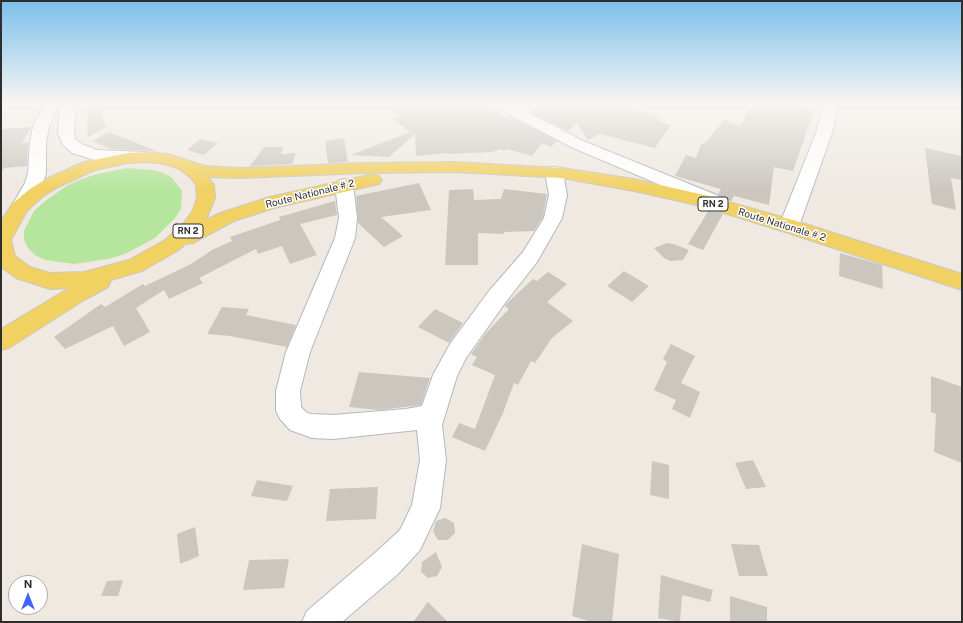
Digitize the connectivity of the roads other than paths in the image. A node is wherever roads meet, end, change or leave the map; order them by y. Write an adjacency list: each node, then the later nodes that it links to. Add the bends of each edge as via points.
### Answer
1 (40, 132): 10 (street, via 35,178)
2 (66, 132): 5 (street, via 69,142 78,149 95,155)
3 (554, 132): 11 (street)
4 (823, 132): 12 (street)
5 (147, 157): 6 (main road, RN 2, via 168,159); 10 (main road, RN 2, via 109,161 70,174 36,194)
6 (185, 165): 7 (main road, Route Nationale # 2 / RN 2, via 204,171 241,174); 14 (main road, RN 2, via 198,174 205,185 206,198 201,214 190,229)
7 (455, 167): 8 (main road, Route Nationale # 2 / RN 2); 9 (main road, Route Nationale # 2 / RN 2)
8 (554, 172): 11 (main road, Route Nationale # 2 / RN 2, via 641,186); 18 (street, via 558,195 553,218 530,257 458,351 445,375)
9 (344, 185): 14 (main road, Route Nationale # 2 / RN 2, via 270,203 227,217); 18 (street, via 348,218 345,238 298,352 288,391 289,410 299,422 312,426 333,427 406,421)
10 (20, 207): 13 (main road, RN 2)
11 (744, 213): 12 (main road, Route Nationale # 2 / RN 2)
12 (789, 226): 16 (main road, Route Nationale # 2 / RN 2)
13 (1, 241): 15 (main road, RN 2, via 6,260 23,273 50,281 84,280)
14 (172, 245): 15 (main road, RN 2, via 148,260)
15 (121, 271): 17 (main road, RN 2, via 76,294)
16 (961, 283)
17 (1, 342)
18 (431, 416): 19 (street, via 429,425 433,460 426,508 410,540)
19 (318, 622)

